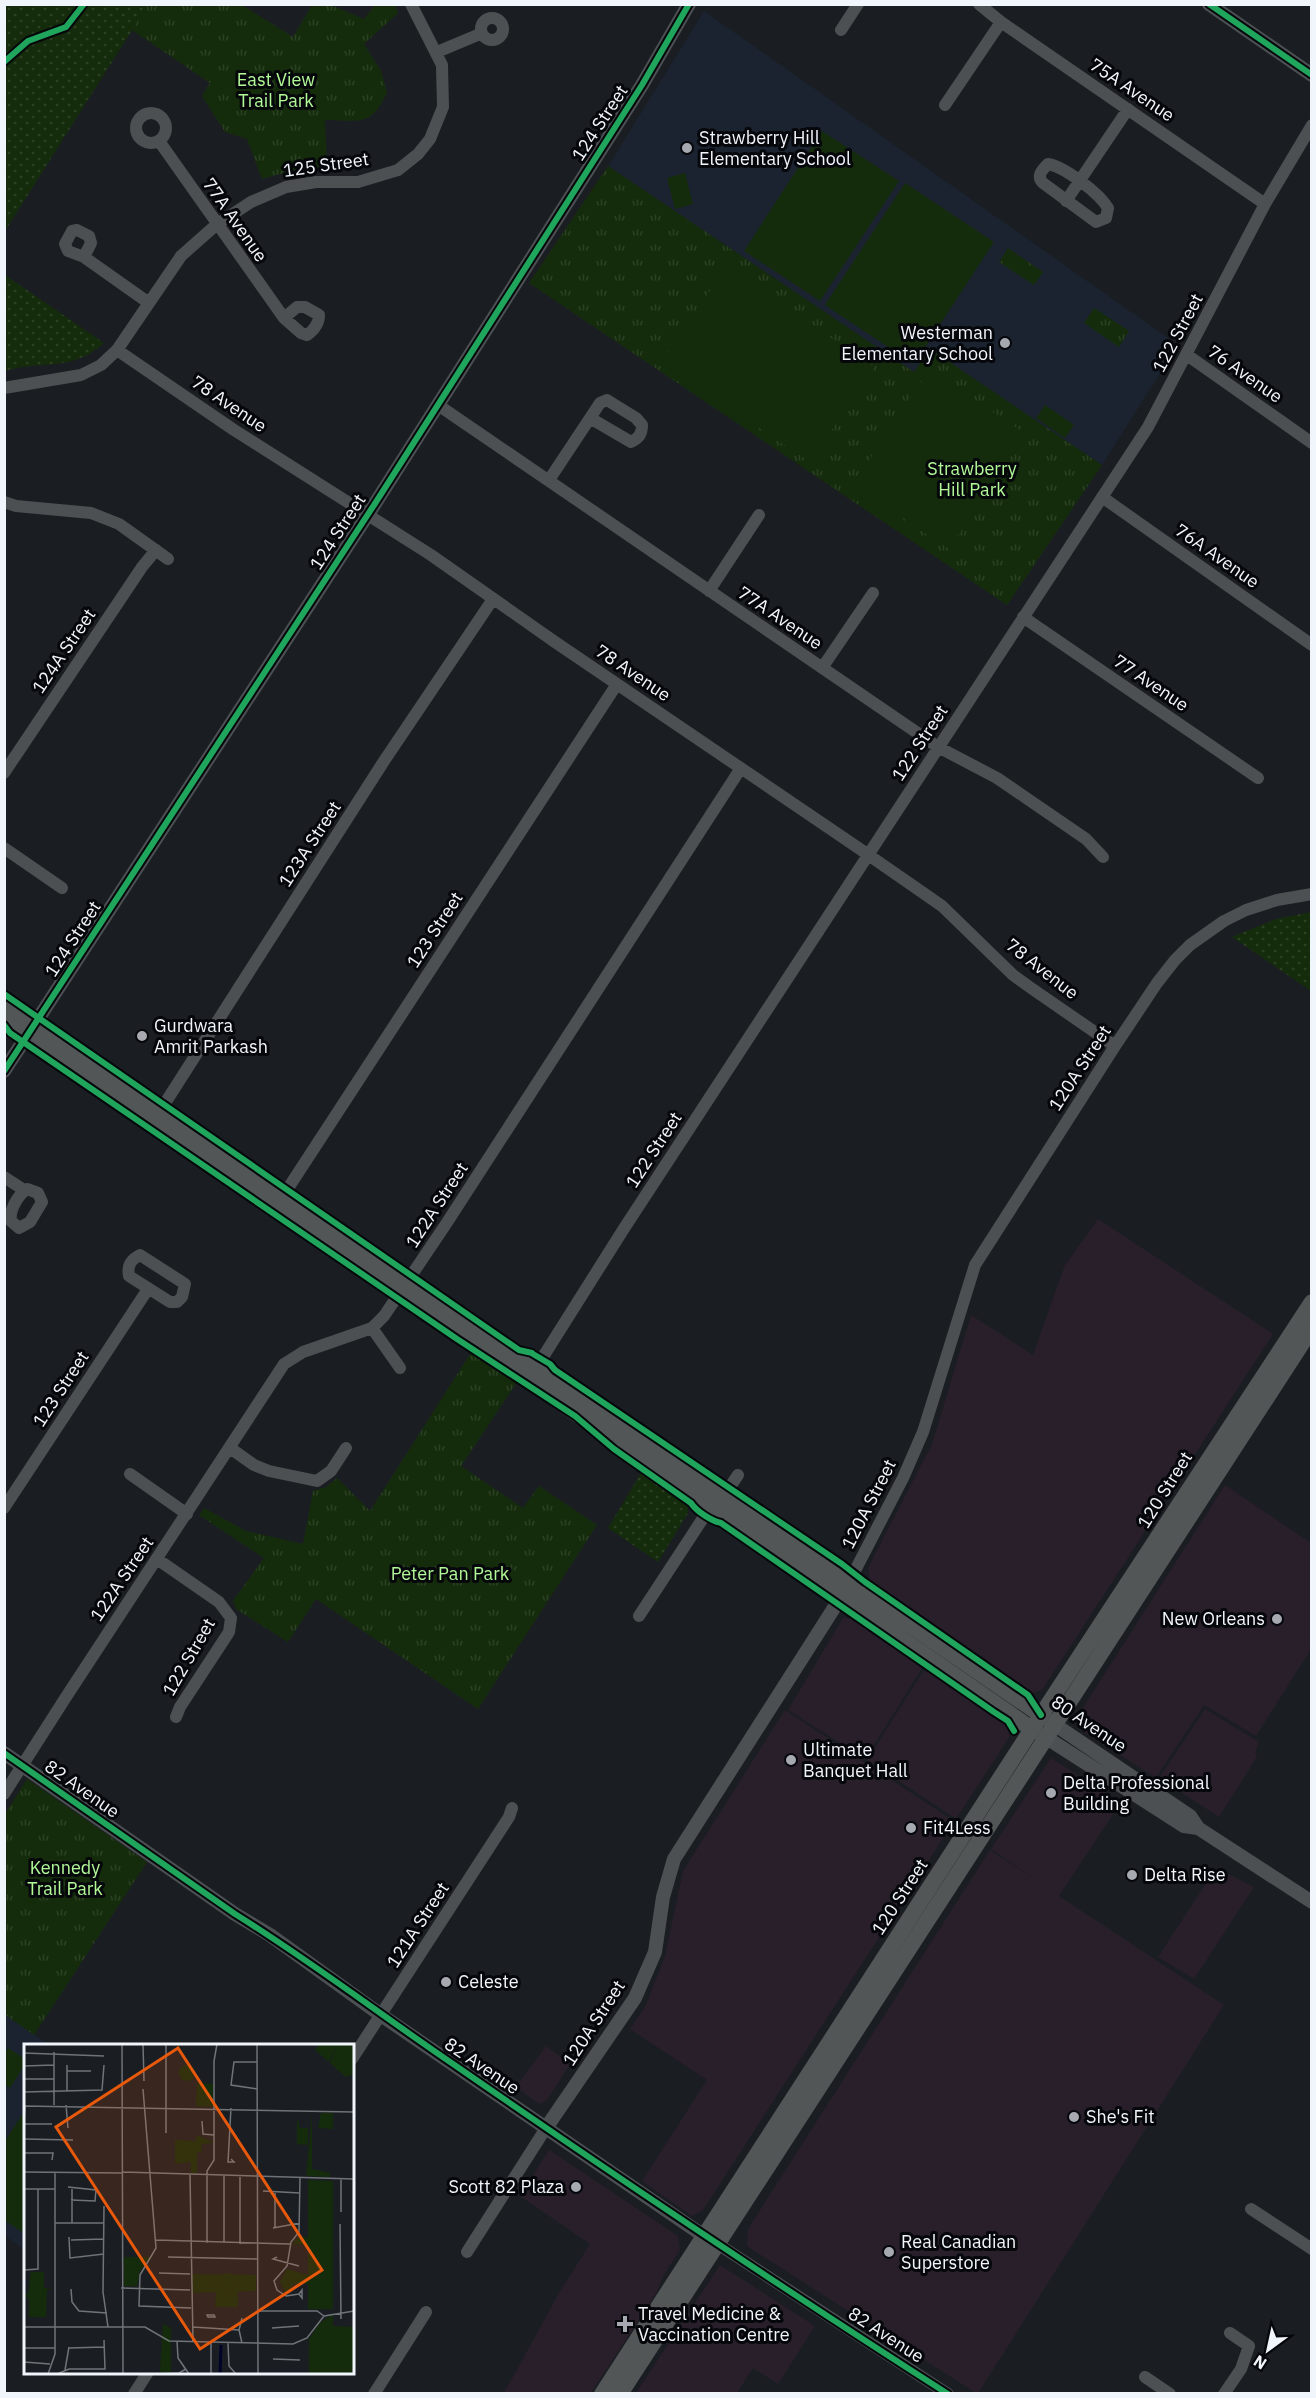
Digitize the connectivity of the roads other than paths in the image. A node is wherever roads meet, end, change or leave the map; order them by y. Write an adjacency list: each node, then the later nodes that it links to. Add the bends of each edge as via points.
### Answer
1 (411, 4): 9 (street, 125 Street)
2 (858, 4): 7 (street)
3 (980, 4): 6 (street, 75A Avenue)
4 (1209, 4): 10 (street)
5 (688, 5): 25 (street, 124 Street)
6 (1001, 22): 11 (street); 12 (street, 75A Avenue)
7 (841, 30)
8 (480, 34): 9 (street)
9 (437, 52): 18 (street, 125 Street, via 442,65 443,107 430,139 398,170 358,182 285,187 250,202)
10 (1311, 75)
11 (945, 105)
12 (1128, 109): 15 (street); 17 (street, 75A Avenue)
13 (1311, 125): 17 (street, 122 Street)
14 (159, 141): 18 (street, 77A Avenue)
15 (1079, 181): 16 (street); 16 (street, via 1058,166 1048,164 1041,171 1042,183); 16 (street, via 1106,204 1106,218 1096,222)
16 (1066, 201)
17 (1265, 204): 23 (street, 122 Street)
18 (216, 225): 20 (street, 125 Street, via 181,256); 21 (street, 77A Avenue)
19 (84, 257): 20 (street)
20 (148, 303): 22 (street, 125 Street)
21 (284, 318)
22 (117, 350): 24 (street, 125 Street, via 101,365 81,375); 31 (street, 78 Avenue)
23 (1187, 355): 27 (street, 76 Avenue); 29 (street, 122 Street, via 1148,427)
24 (4, 388)
25 (438, 405): 28 (street, 77A Avenue); 31 (street, 124 Street)
26 (590, 418): 28 (street)
27 (1311, 443)
28 (549, 480): 35 (street, 77A Avenue)
29 (1102, 497): 38 (street, 122 Street); 39 (street, 76A Avenue)
30 (4, 502): 33 (street, via 91,513 119,524)
31 (368, 514): 37 (street, 78 Avenue); 53 (street, 124 Street)
32 (759, 515): 35 (street)
33 (156, 550): 34 (street); 44 (street, 124A Street)
34 (168, 559)
35 (709, 591): 40 (street, 77A Avenue)
36 (873, 593): 40 (street)
37 (493, 599): 41 (street, 78 Avenue); 57 (street, 123A Street, via 384,761)
38 (1023, 617): 42 (street, 122 Street); 45 (street, 77 Avenue)
39 (1311, 645)
40 (822, 668): 42 (street, 77A Avenue)
41 (616, 684): 43 (street, 78 Avenue); 61 (street, 123 Street)
42 (938, 747): 47 (street, 122 Street); 48 (street, 77A Avenue, via 1006,784 1086,839)
43 (741, 768): 47 (street, 78 Avenue); 62 (street, 122A Street)
44 (4, 773)
45 (1258, 778)
46 (4, 848): 49 (street)
47 (868, 854): 54 (street, 78 Avenue, via 942,906 1022,981); 69 (street, 122 Street)
48 (1103, 857)
49 (62, 888)
50 (1311, 894): 54 (street, 120A Street, via 1246,910 1190,945 1157,983)
51 (4, 1003): 53 (main road, 80 Avenue)
52 (4, 1018): 53 (main road, 80 Avenue)
53 (32, 1029): 55 (street, 124 Street); 56 (main road, 80 Avenue); 57 (main road, 80 Avenue)
54 (1115, 1046): 78 (street, 120A Street, via 975,1265 924,1432)
55 (4, 1071)
56 (118, 1098): 57 (main road); 59 (main road, 80 Avenue)
57 (160, 1111): 61 (main road, 80 Avenue)
58 (4, 1177): 60 (street)
59 (244, 1184): 61 (main road, via 253,1184 271,1197); 62 (main road, 80 Avenue)
60 (24, 1191)
61 (283, 1196): 62 (main road, 80 Avenue)
62 (404, 1287): 65 (street, 122A Street); 69 (main road, 80 Avenue); 74 (main road, 80 Avenue, via 626,1448)
63 (148, 1289): 63 (street, via 129,1276 133,1258 140,1255 184,1284 177,1302); 75 (street, 123 Street)
64 (1311, 1306): 67 (main road, via 1292,1344); 81 (main road, 120 Street)
65 (372, 1328): 68 (street); 70 (street, 122A Street, via 290,1359)
66 (1311, 1328): 67 (main road, 120 Street)
67 (1288, 1365): 81 (main road, 120 Street)
68 (400, 1368)
69 (536, 1368): 74 (main road, 80 Avenue)
70 (230, 1448): 71 (street, via 269,1471 317,1481 331,1472); 76 (street, 122A Street)
71 (346, 1448)
72 (130, 1474): 76 (street)
73 (738, 1474): 74 (street)
74 (717, 1502): 78 (main road, 80 Avenue); 78 (main road, 80 Avenue, via 753,1527 765,1526); 79 (street)
75 (4, 1508)
76 (187, 1514): 77 (street, 122A Street)
77 (157, 1559): 80 (street, 122 Street, via 230,1614 229,1632); 83 (street, 122A Street)
78 (845, 1590): 81 (main road, 80 Avenue); 93 (street, 120A Street, via 674,1859 663,1897 655,1952 634,1998)
79 (639, 1616)
80 (176, 1718)
81 (1043, 1726): 86 (street, 80 Avenue, via 1184,1826 1198,1828); 87 (main road, 120 Street); 88 (main road, 120 Street)
82 (4, 1754): 83 (street, 82 Avenue)
83 (23, 1766): 84 (street, 122A Street); 90 (street, 82 Avenue)
84 (4, 1794)
85 (512, 1808): 90 (street, 121A Street)
86 (1311, 1902)
87 (882, 1960): 88 (main road, via 875,1986); 89 (main road, 120 Street)
88 (879, 1994): 91 (main road, 120 Street)
89 (856, 2000): 91 (main road, via 860,2008); 95 (main road, 120 Street)
90 (381, 2015): 92 (street, 121A Street); 93 (street, 82 Avenue)
91 (852, 2034): 95 (main road, 120 Street)
92 (354, 2056)
93 (546, 2128): 95 (street, 82 Avenue); 97 (street, 120A Street)
94 (1251, 2209): 96 (street)
95 (711, 2240): 104 (main road, 120 Street); 105 (main road, 120 Street); 106 (street, 82 Avenue)
96 (1311, 2249)
97 (467, 2252)
98 (426, 2312): 103 (street)
99 (1230, 2333): 108 (street, via 1249,2346 1241,2369)
100 (147, 2374): 102 (street)
101 (1145, 2377): 107 (street)
102 (134, 2394)
103 (374, 2394)
104 (602, 2394)
105 (620, 2394)
106 (948, 2394)
107 (1170, 2394)
108 (1224, 2394)

